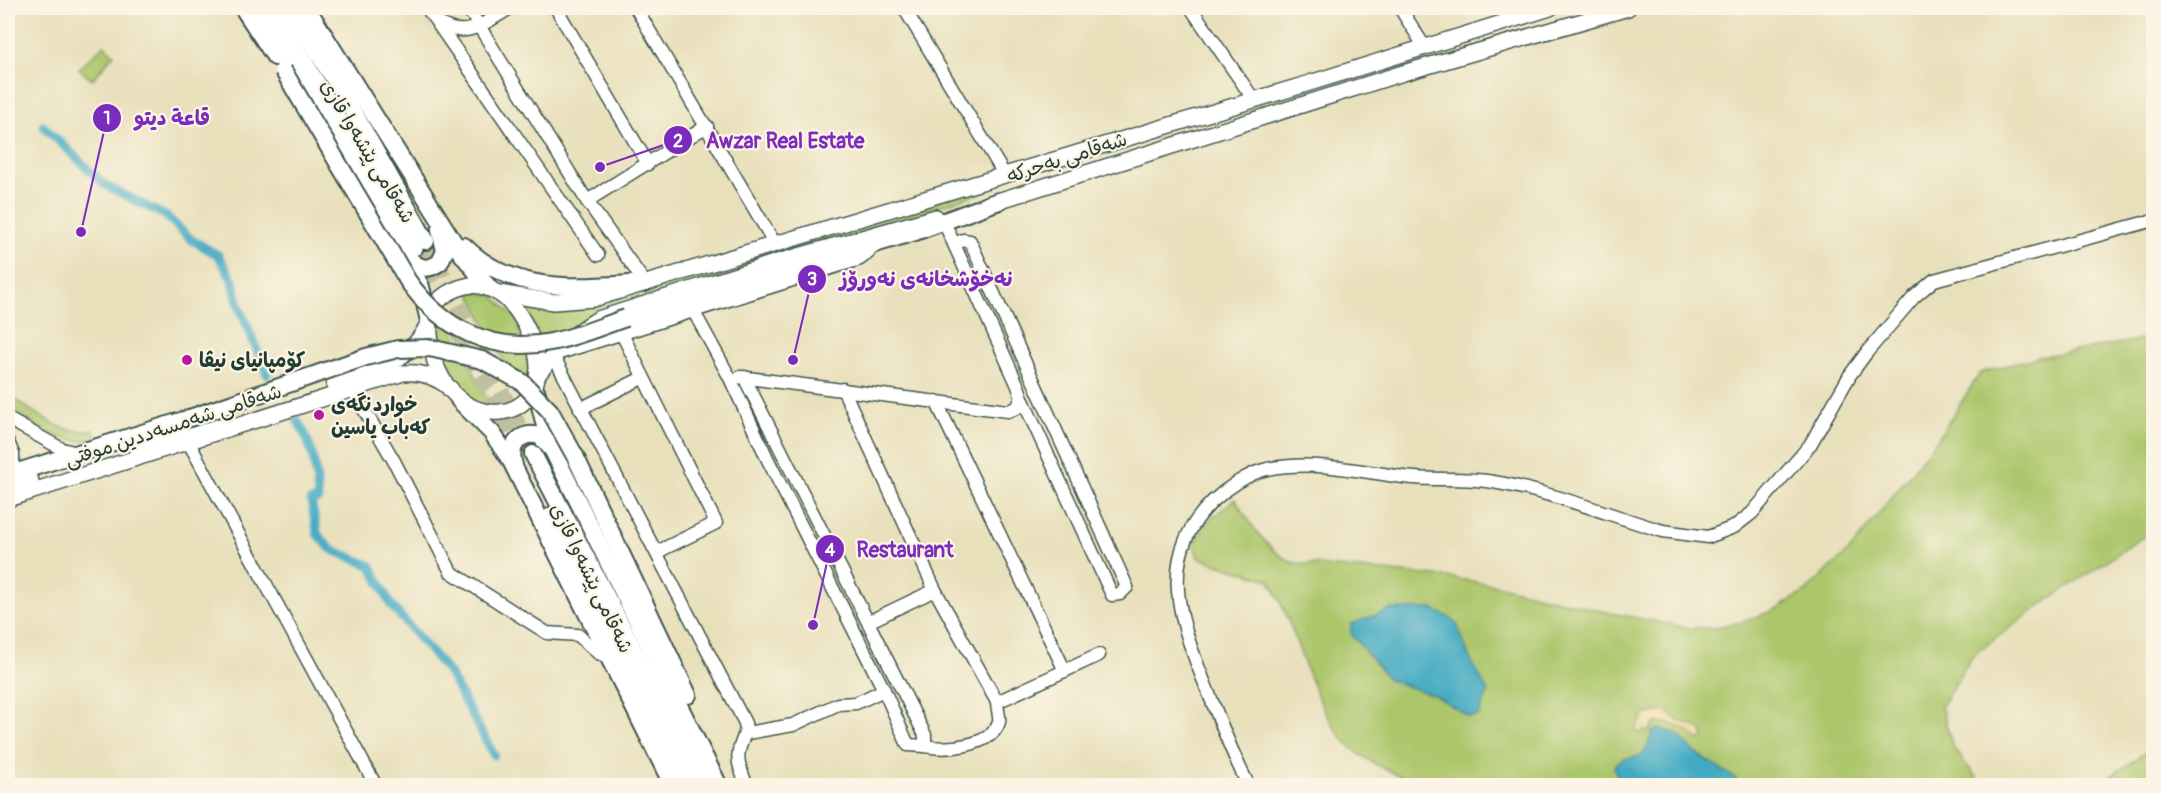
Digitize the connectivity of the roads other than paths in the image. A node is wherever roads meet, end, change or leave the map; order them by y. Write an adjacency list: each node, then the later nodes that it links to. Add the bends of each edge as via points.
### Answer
1 (243, 8): 38 (highway, bridge, via 408,281 424,303 444,320 483,339 522,345)
2 (258, 8): 32 (highway, شەقامی پێشەوا قازی)
3 (272, 8): 32 (highway, شەقامی پێشەوا قازی)
4 (289, 8): 32 (highway, شەقامی پێشەوا قازی, via 341,90)
5 (307, 8): 23 (highway, شەقامی پێشەوا قازی)
6 (427, 8): 16 (street)
7 (468, 8): 17 (street)
8 (510, 8): 17 (street)
9 (556, 8): 21 (street)
10 (636, 8): 20 (street)
11 (904, 8): 22 (street)
12 (1400, 8): 18 (street)
13 (1550, 8): 18 (main road, شەقامی بەحرکە)
14 (1628, 8): 25 (main road, شەقامی بەحرکە, via 1403,73)
15 (1193, 11): 19 (street)
16 (435, 20): 17 (street, via 458,32); 33 (street)
17 (480, 27): 24 (street)
18 (1424, 46): 19 (main road, شەقامی بەحرکە)
19 (1254, 100): 22 (main road, شەقامی بەحرکە)
20 (707, 126): 21 (street); 29 (street)
21 (648, 164): 24 (street)
22 (1004, 174): 29 (main road, شەقامی بەحرکە)
23 (417, 184): 26 (highway, شەقامی پێشەوا قازی); 34 (highway, via 469,250 511,277 537,285 564,287)
24 (587, 201): 34 (street)
25 (999, 201): 28 (highway); 39 (main road, شەقامی بەحرکە, via 781,261 598,319 580,329)
26 (429, 205): 32 (highway, via 445,245 443,257 435,266 417,266); 35 (highway, شەقامی پێشەوا قازی, via 458,249)
27 (2154, 220): 76 (street, via 1934,280 1914,297 1850,375 1791,470 1752,513 1721,534 1688,536 1663,531 1492,482 1411,478 1323,466 1265,470 1240,481 1205,508 1191,532 1178,566 1177,594 1190,648)
28 (944, 222): 30 (street); 31 (highway)
29 (775, 244): 34 (main road, شەقامی بەحرکە)
30 (954, 244): 47 (street); 47 (street, via 970,241 1127,586 1120,594 1112,596)
31 (872, 245): 36 (street, via 860,259); 38 (highway)
32 (414, 246): 37 (highway, شەقامی پێشەوا قازی)
33 (598, 255)
34 (645, 283): 35 (main road, شەقامی بەحرکە, via 574,302)
35 (494, 291): 37 (main road, via 471,285 448,292 433,306); 43 (main road, شەقامی پێشەوا قازی, via 514,307 526,325 534,344)
36 (694, 312): 38 (street); 42 (street)
37 (429, 321): 46 (main road, شەقامی پێشەوا قازی, via 433,357); 57 (main road, شەقامی شەمسەددین موفتی, via 419,341 386,366 282,403)
38 (624, 326): 39 (street); 41 (street)
39 (553, 355): 43 (main road, شەقامی بەحرکە); 49 (street)
40 (744, 377): 42 (street); 45 (street); 61 (street)
41 (642, 378): 49 (street); 59 (street, via 716,523)
42 (730, 378): 65 (street)
43 (537, 381): 46 (main road, via 524,402 500,414 476,411); 54 (highway, شەقامی پێشەوا قازی, via 544,428)
44 (352, 389): 46 (main road, شەقامی شەمسەددین موفتی, via 415,372 441,380); 53 (main road, شەقامی شەمسەددین موفتی); 63 (street, via 394,460 451,572 547,633 578,635)
45 (843, 389): 48 (street); 60 (street)
46 (455, 394): 56 (highway, شەقامی پێشەوا قازی, via 492,433)
47 (1022, 398): 48 (street, via 1017,408 1008,411)
48 (936, 402): 64 (street)
49 (580, 409): 59 (street)
50 (11, 421): 51 (street, via 15,429); 55 (street)
51 (8, 437)
52 (8, 442): 57 (street, via 13,454)
53 (189, 443): 58 (main road, شەقامی شەمسەددین موفتی); 69 (street)
54 (553, 451): 56 (highway, via 540,436 521,437 512,452); 73 (highway, شەقامی پێشەوا قازی)
55 (81, 454): 57 (highway); 74 (highway, bridge, via 398,349 439,349 482,360 522,382 556,420)
56 (518, 476): 63 (highway, شەقامی پێشەوا قازی)
57 (9, 479)
58 (8, 499)
59 (657, 552): 67 (street)
60 (935, 590): 61 (street); 66 (street)
61 (868, 622): 68 (street, via 925,735)
62 (1099, 655): 64 (street)
63 (608, 657): 70 (highway, شەقامی پێشەوا قازی)
64 (1065, 671): 66 (street)
65 (884, 690): 67 (street, via 856,703 838,704 793,725); 68 (street, via 908,746)
66 (997, 702): 68 (street, via 999,721 991,734 945,750)
67 (747, 733): 75 (street, via 738,759)
68 (925, 746)
69 (376, 786)
70 (672, 786)
71 (687, 786): 72 (highway, شەقامی پێشەوا قازی, via 528,456)
72 (704, 786)
73 (719, 786)
74 (731, 786)
75 (747, 786)
76 (1249, 786)

